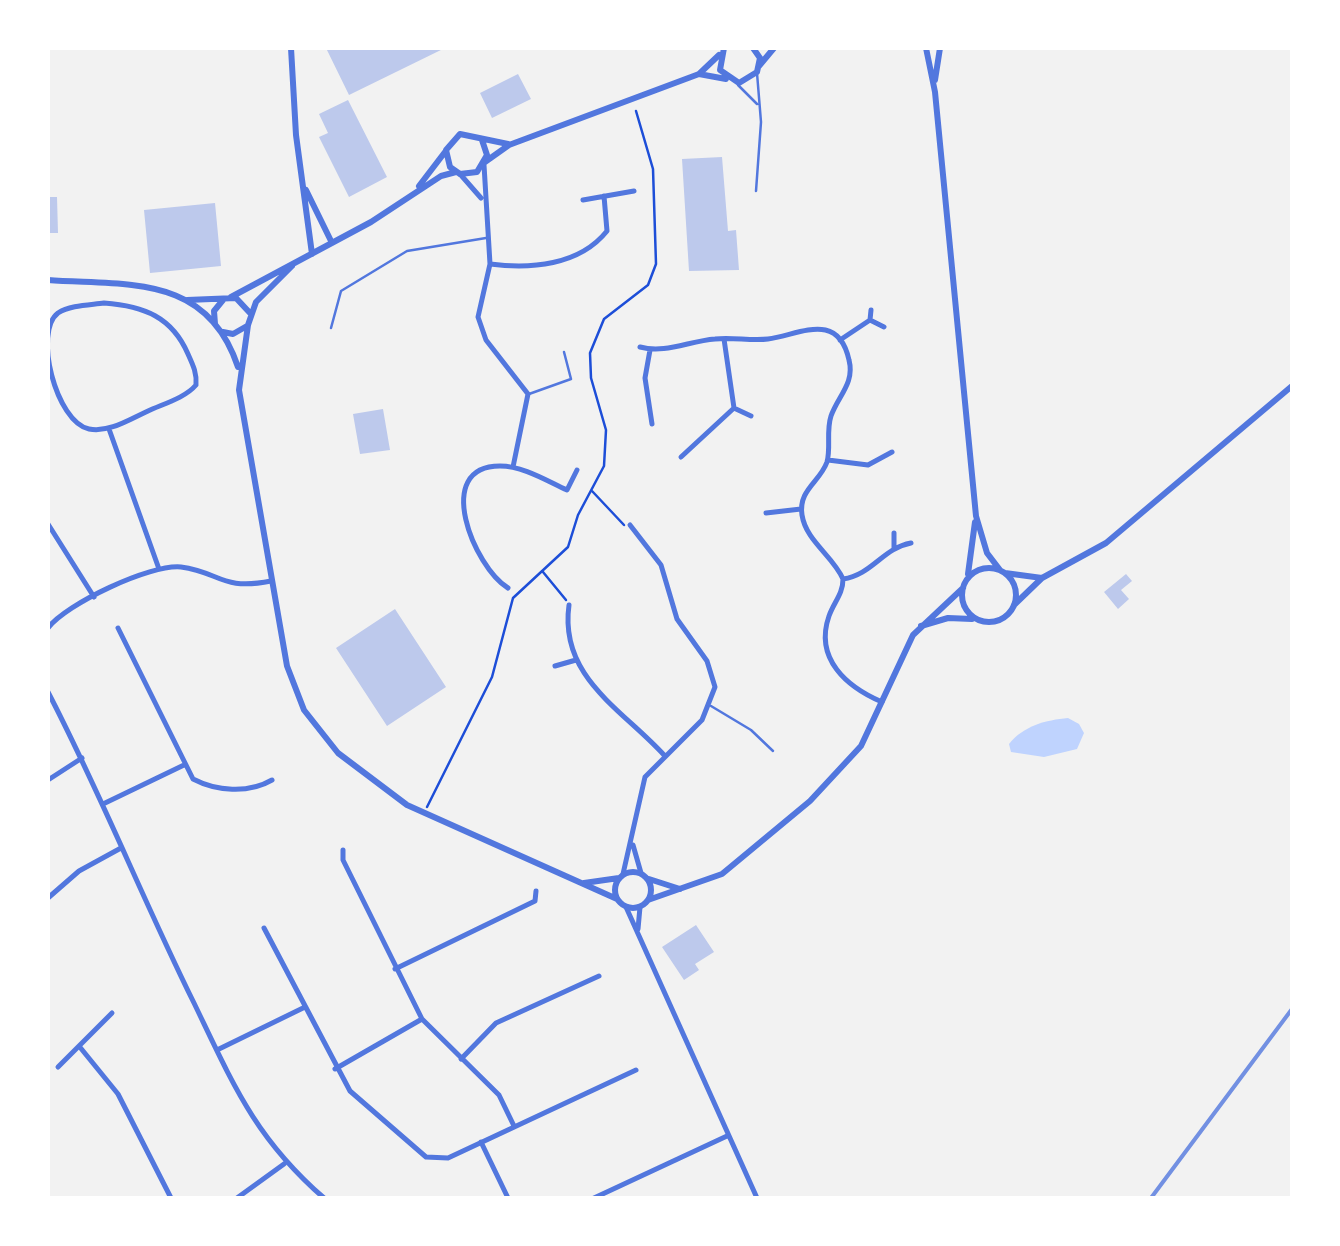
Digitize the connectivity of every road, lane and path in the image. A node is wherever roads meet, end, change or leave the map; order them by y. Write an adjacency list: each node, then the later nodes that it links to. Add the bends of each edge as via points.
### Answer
1 (292, 48): 18 (street)
2 (753, 48): 7 (street)
3 (774, 48): 7 (street)
4 (926, 48): 10 (street)
5 (940, 48): 10 (street)
6 (722, 51): 8 (street); 9 (street, via 720,70)
7 (758, 69): 9 (street); 11 (lane)
8 (699, 74): 9 (street); 14 (street)
9 (732, 81): 11 (lane)
10 (934, 92): 61 (street)
11 (758, 105): 21 (lane)
12 (636, 111): 58 (path, via 653,170 656,264 648,285 604,319 590,353 606,442 604,466)
13 (482, 140): 14 (street); 15 (street, via 460,134); 16 (street)
14 (509, 144): 16 (street)
15 (446, 150): 17 (street); 20 (street)
16 (485, 164): 17 (street, via 477,172); 23 (street)
17 (458, 173): 20 (street); 23 (street)
18 (302, 180): 26 (street); 27 (street)
19 (634, 190): 22 (street)
20 (416, 191): 26 (street)
21 (756, 191)
22 (604, 196): 24 (street); 28 (street, via 606,230 576,255 543,264)
23 (482, 200): 25 (street)
24 (583, 200)
25 (488, 238): 28 (street); 37 (lane, via 406,250 341,291)
26 (332, 242): 27 (street)
27 (312, 254): 29 (street)
28 (490, 264): 46 (street, via 478,304 481,330)
29 (292, 266): 31 (street); 35 (street, via 260,294)
30 (48, 280): 32 (street, via 136,283)
31 (227, 298): 32 (street); 35 (street, via 246,304); 38 (street, via 214,311)
32 (186, 300): 38 (street)
33 (871, 310): 34 (street)
34 (870, 320): 36 (street); 40 (street)
35 (249, 322): 38 (street, via 234,334); 44 (street)
36 (884, 327)
37 (331, 328)
38 (219, 329): 44 (street)
39 (724, 339): 40 (street, via 768,338 806,327); 42 (street); 47 (street)
40 (840, 340): 53 (street, via 851,372 832,414)
41 (640, 347): 42 (street)
42 (650, 350): 49 (street, via 645,378)
43 (564, 352): 46 (lane, via 571,378)
44 (239, 371): 72 (street)
45 (1292, 386): 70 (street, via 1106,543)
46 (528, 394): 55 (street)
47 (734, 408): 48 (street); 52 (street)
48 (751, 416)
49 (652, 424)
50 (109, 429): 50 (street, via 192,391 197,376 169,322 120,304 63,311 48,335 57,398 76,423); 67 (street)
51 (892, 452): 54 (street)
52 (681, 457)
53 (828, 460): 54 (street); 59 (street)
54 (879, 463): 57 (street)
55 (513, 467): 56 (street, via 567,490); 73 (street, via 475,474 462,498 477,552)
56 (577, 470)
57 (884, 471)
58 (591, 490): 63 (path); 68 (path, via 568,546)
59 (801, 509): 60 (street); 71 (street, via 807,530)
60 (766, 513)
61 (976, 516): 69 (street, via 987,553); 74 (street)
62 (48, 524): 77 (street)
63 (630, 525): 88 (street, via 660,565 677,619 707,661 714,681)
64 (894, 533): 66 (street)
65 (911, 543): 66 (street)
66 (894, 548): 71 (street, via 867,572)
67 (159, 569): 72 (street, via 188,568 236,585); 77 (street)
68 (542, 571): 78 (path); 96 (path, via 513,598 492,677)
69 (1002, 572): 70 (street); 74 (street, via 981,569); 79 (street, via 1014,587)
70 (1042, 578): 79 (street)
71 (842, 579): 87 (street, via 826,626 829,655 850,686)
72 (272, 581): 96 (street, via 293,688 316,729 368,779)
73 (500, 583): 75 (street); 76 (street)
74 (964, 584): 80 (street, via 964,607); 81 (street)
75 (508, 588)
76 (496, 590)
77 (94, 597): 82 (street)
78 (569, 605): 84 (street)
79 (1014, 605): 80 (street, via 1001,619)
80 (978, 620): 81 (street, via 948,618)
81 (920, 627): 87 (street)
82 (48, 628)
83 (118, 628): 92 (street)
84 (576, 660): 85 (street); 90 (street, via 594,690)
85 (556, 666)
86 (48, 692): 91 (street)
87 (884, 703): 105 (street, via 861,746 810,801 722,874)
88 (711, 706): 89 (lane); 90 (street)
89 (773, 751)
90 (664, 754): 97 (street, via 639,790)
91 (82, 758): 93 (street); 95 (street)
92 (184, 765): 94 (street, via 205,786 248,790); 95 (street)
93 (48, 780)
94 (272, 780)
95 (103, 804): 98 (street)
96 (422, 813): 103 (street)
97 (632, 842): 100 (street); 101 (street)
98 (121, 848): 106 (street); 119 (street)
99 (343, 850): 113 (street)
100 (640, 873): 101 (street); 102 (street)
101 (621, 876): 103 (street); 107 (street)
102 (648, 879): 105 (street); 108 (street)
103 (582, 883): 107 (street)
104 (536, 890): 113 (street, via 535,901)
105 (682, 890): 108 (street)
106 (48, 898)
107 (617, 899): 109 (street)
108 (648, 900): 110 (street)
109 (626, 907): 110 (street); 112 (street)
110 (640, 907): 112 (street)
111 (264, 928): 115 (street)
112 (638, 933): 125 (street)
113 (395, 969): 117 (street)
114 (599, 976): 120 (street, via 496,1023)
115 (303, 1008): 119 (street); 122 (street)
116 (112, 1013): 118 (street)
117 (422, 1019): 120 (street); 122 (street)
118 (79, 1046): 121 (street); 130 (street, via 118,1094)
119 (217, 1050): 127 (street, via 253,1122)
120 (461, 1059): 124 (street, via 498,1095)
121 (58, 1067)
122 (335, 1069): 126 (street, via 369,1112 426,1156 448,1158)
123 (636, 1070): 124 (street)
124 (514, 1126): 126 (street)
125 (728, 1136): 128 (street); 135 (street)
126 (481, 1142): 133 (street)
127 (284, 1164): 131 (street); 132 (street)
128 (616, 1188): 129 (street); 134 (street)
129 (620, 1195)
130 (170, 1198)
131 (236, 1198)
132 (324, 1198)
133 (508, 1198)
134 (594, 1198)
135 (757, 1198)

